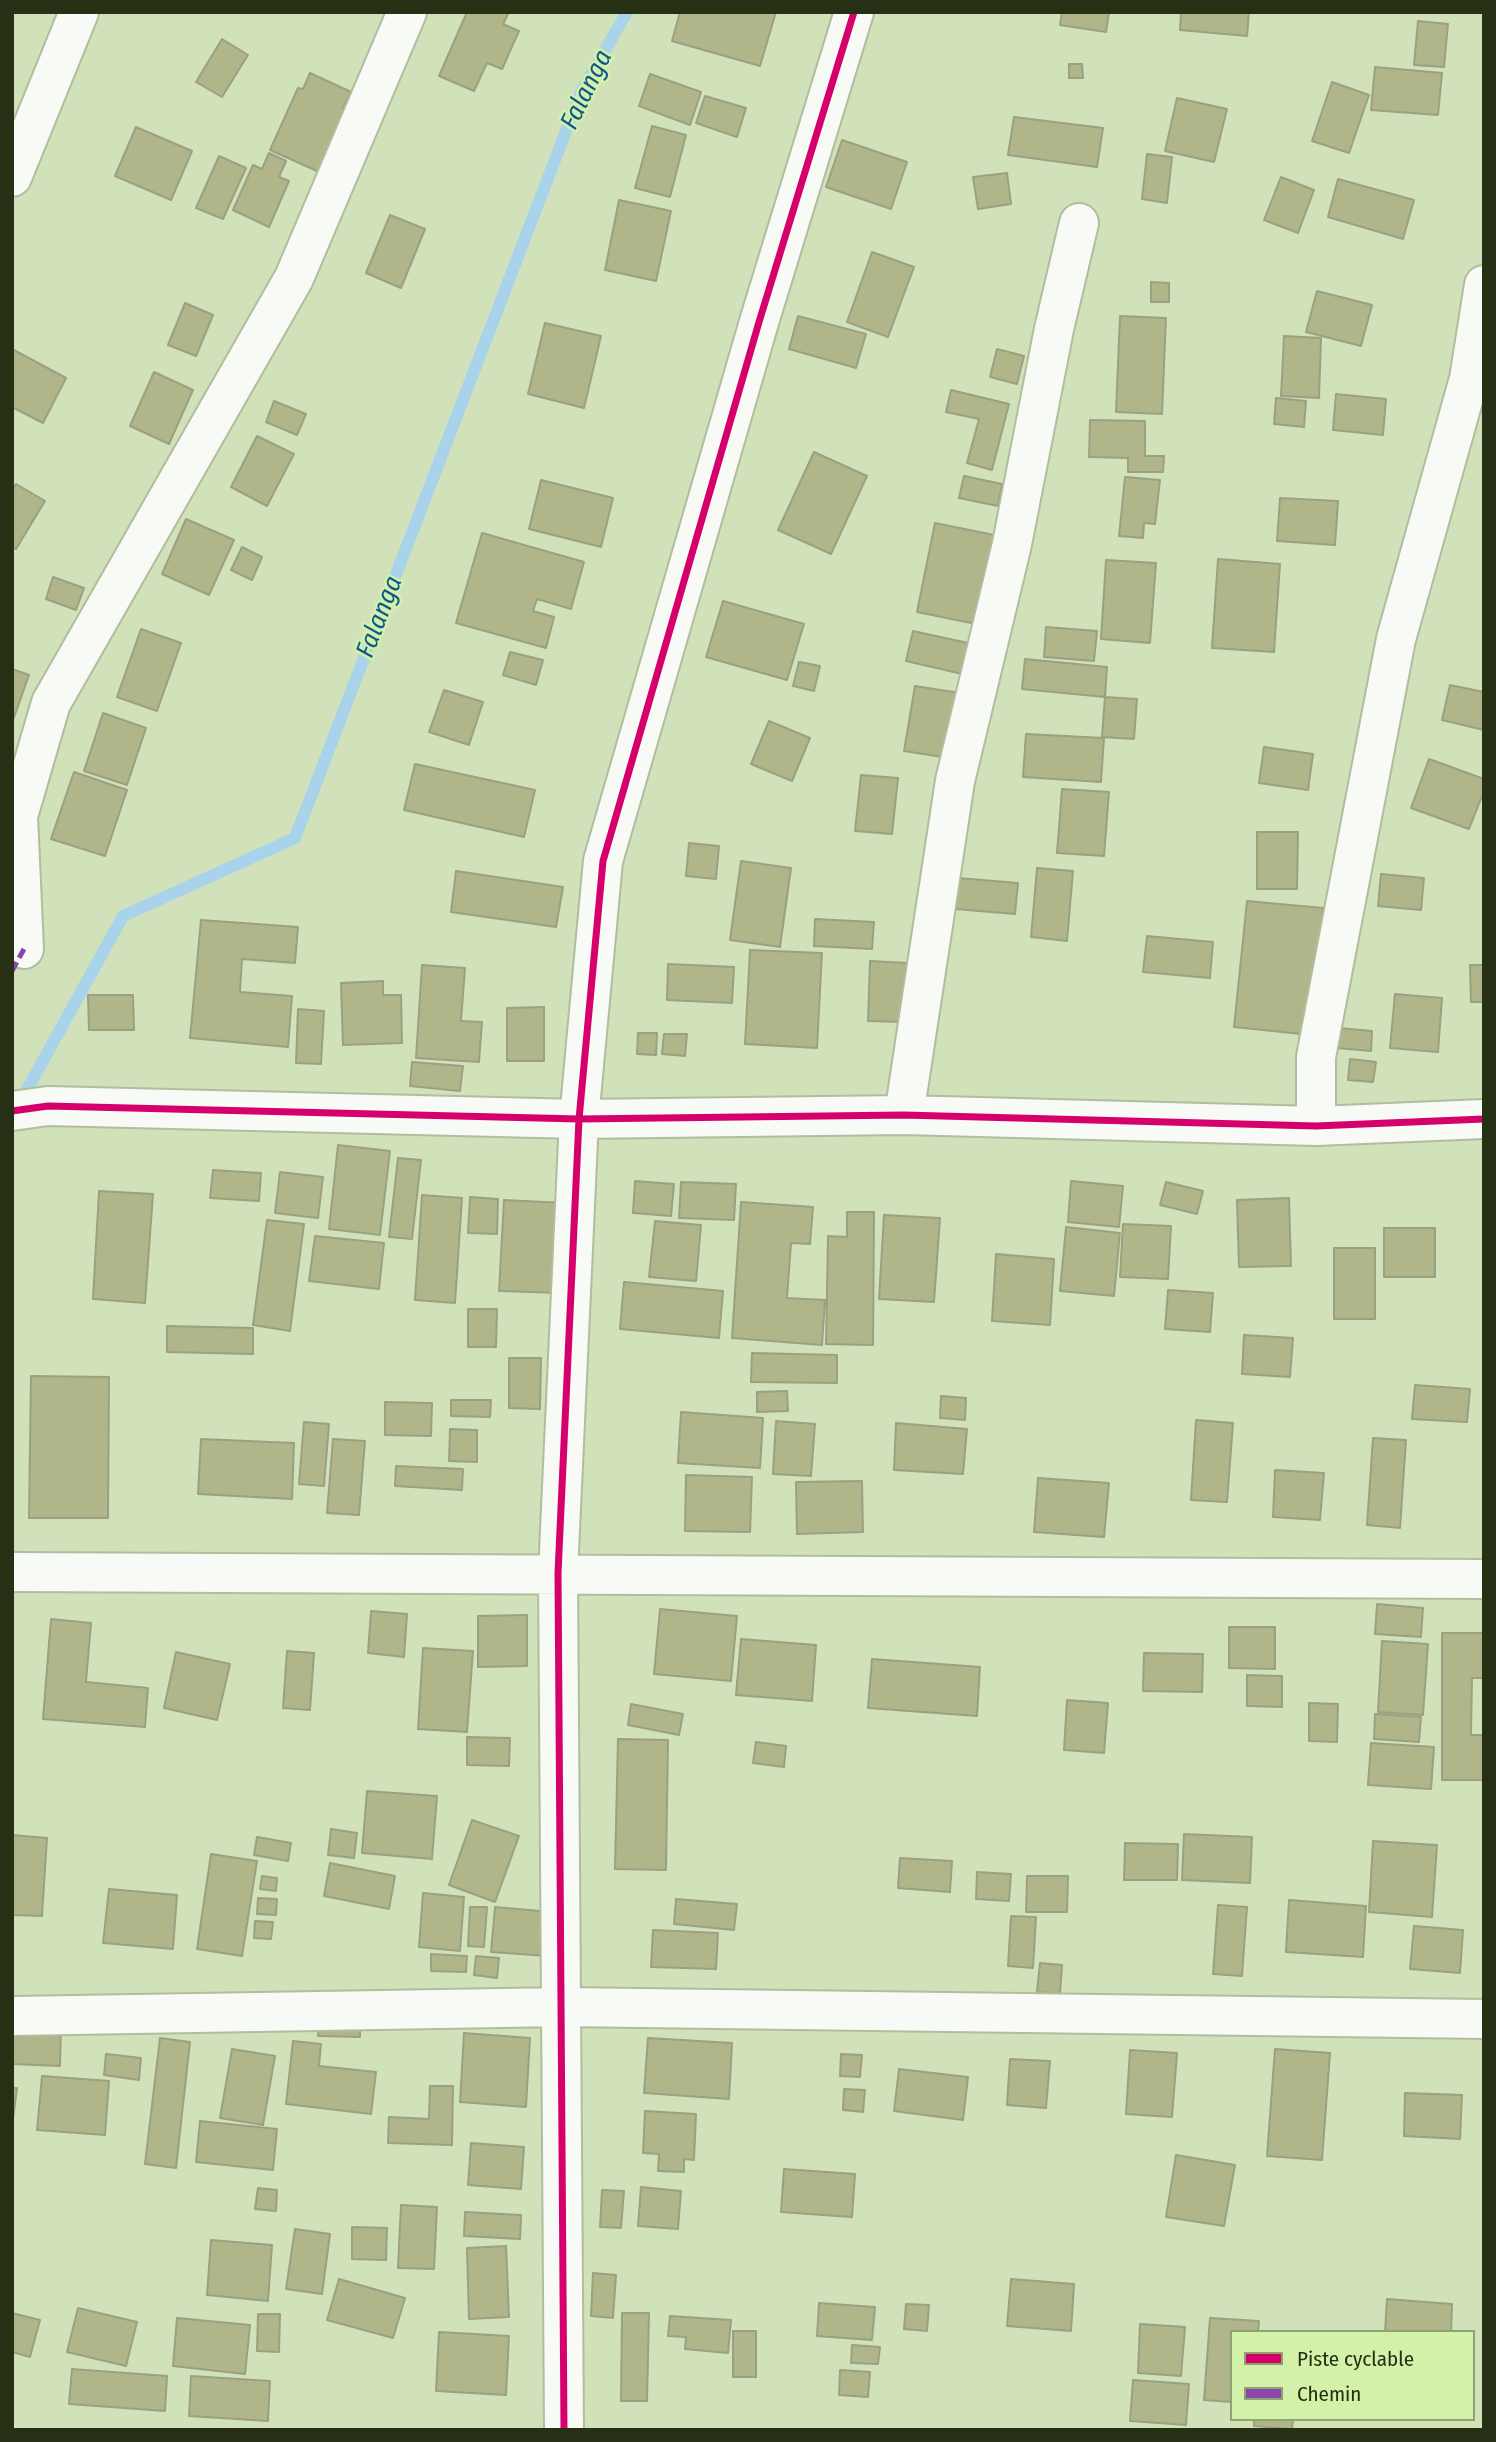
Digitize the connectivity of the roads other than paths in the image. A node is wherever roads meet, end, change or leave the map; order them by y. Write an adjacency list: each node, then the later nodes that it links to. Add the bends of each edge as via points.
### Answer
1 (79, 12): 4 (street)
2 (407, 12): 7 (street, via 294,278 51,703 18,816)
3 (854, 12): 10 (street, via 603,860)
4 (12, 177)
5 (1079, 223): 9 (street, via 1012,544 955,781)
6 (1484, 285): 12 (street, via 1469,379 1396,639 1316,1057)
7 (24, 949)
8 (30, 1108): 10 (street)
9 (904, 1115): 10 (street); 12 (street)
10 (579, 1119): 14 (street)
11 (1484, 1119): 12 (street)
12 (1317, 1126)
13 (12, 1572): 14 (street)
14 (558, 1573): 15 (street); 16 (street)
15 (1484, 1579)
16 (563, 2007): 17 (street); 18 (street); 19 (street)
17 (12, 2016)
18 (1484, 2019)
19 (564, 2430)

